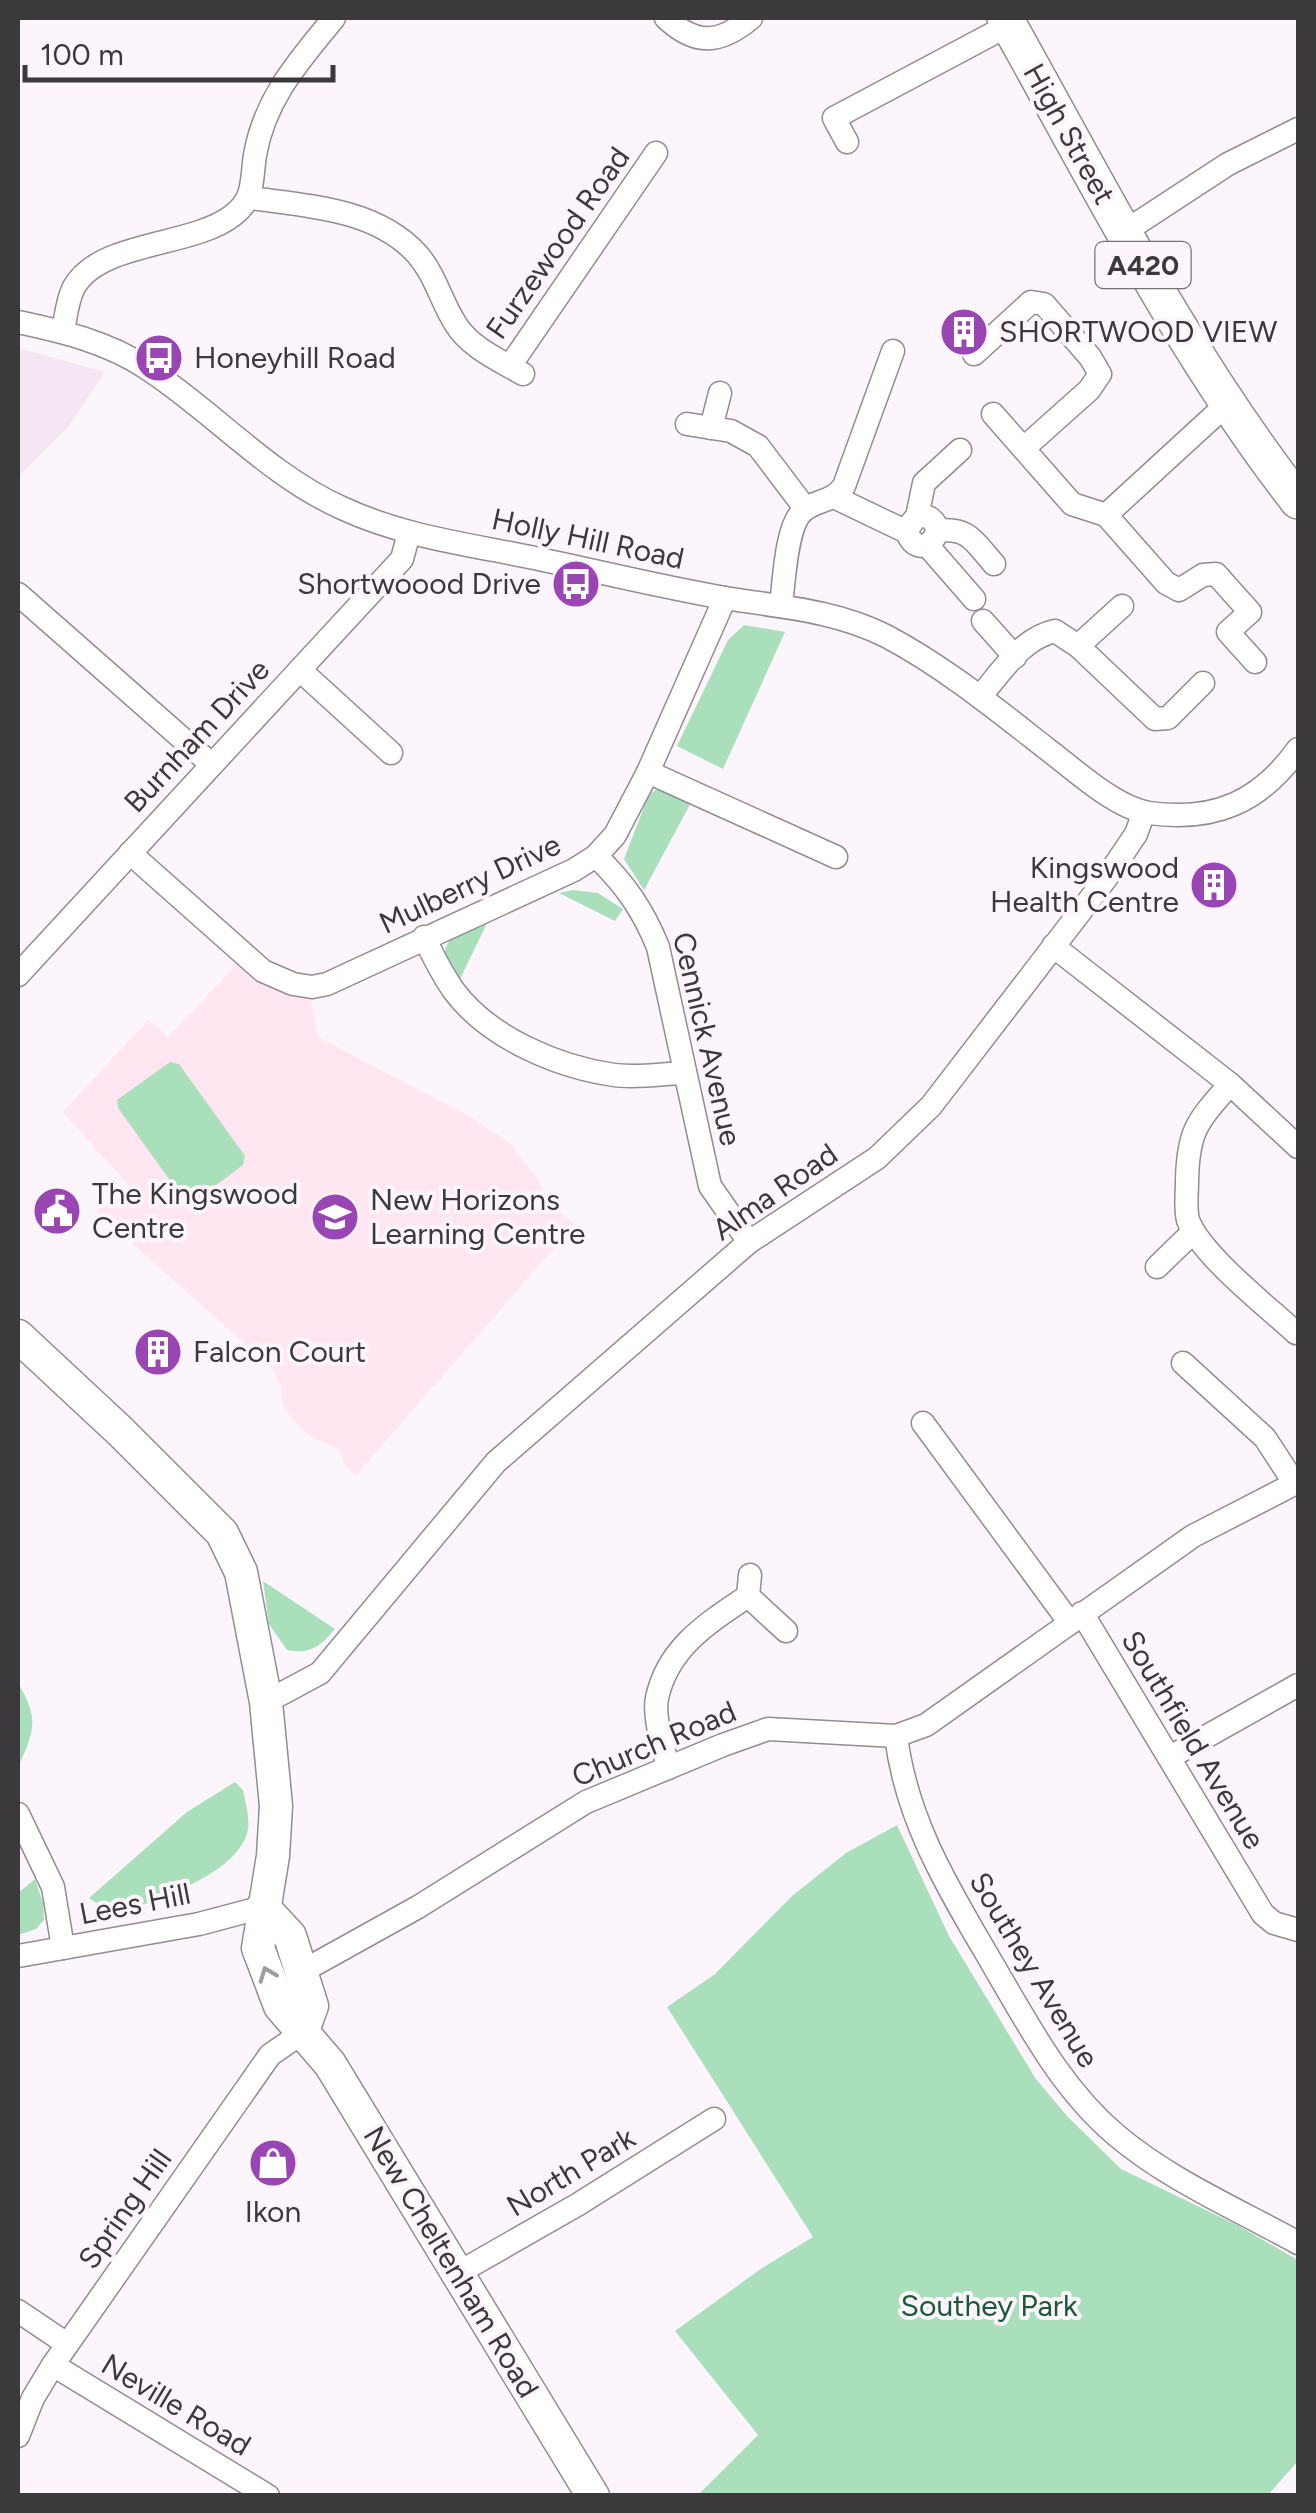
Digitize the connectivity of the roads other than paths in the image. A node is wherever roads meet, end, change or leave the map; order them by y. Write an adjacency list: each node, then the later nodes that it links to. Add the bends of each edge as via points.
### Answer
1 (334, 18): 8 (street, via 279,86 263,120)
2 (666, 18): 3 (street, via 683,34 704,39 723,36)
3 (751, 18)
4 (1007, 22): 6 (street, via 834,118); 9 (main road, High Street / A420)
5 (1292, 132): 9 (street, via 1228,164)
6 (847, 142)
7 (656, 154): 8 (street, Furzewood Road, via 516,370 471,342 418,254 382,227 335,210)
8 (251, 198): 11 (street, via 213,228 88,269 74,288)
9 (1124, 232): 15 (main road, High Street / A420)
10 (18, 322): 11 (street, Holly Hill Road)
11 (63, 331): 26 (street, Holly Hill Road, via 145,366 341,508)
12 (893, 350): 21 (street)
13 (974, 354): 19 (street, via 1031,302 1044,304 1100,374)
14 (720, 393): 18 (street)
15 (1228, 404): 22 (main road, High Street / A420); 24 (street)
16 (994, 414): 19 (street)
17 (687, 424): 18 (street)
18 (711, 428): 23 (street, via 758,446)
19 (1024, 448): 24 (street, via 1072,504)
20 (960, 450): 25 (street, via 924,483)
21 (836, 498): 23 (street); 25 (street)
22 (1298, 501)
23 (805, 508): 32 (street, via 794,522)
24 (1106, 515): 37 (street, via 1179,590 1216,574 1250,612 1228,632)
25 (912, 524): 27 (street, via 910,540)
26 (409, 532): 30 (street, Holly Hill Road); 38 (street, Burnham Drive, via 402,559)
27 (932, 538): 28 (street, via 954,528 966,533); 31 (street)
28 (994, 564)
29 (18, 594): 43 (street)
30 (725, 598): 32 (street, Holly Hill Road); 44 (street, Mulberry Drive)
31 (974, 598)
32 (781, 605): 40 (street, Holly Hill Road, via 836,616 886,637)
33 (1122, 606): 35 (street)
34 (983, 622): 36 (street)
35 (1078, 646): 36 (street, via 1056,631); 39 (street, via 1155,719 1168,718)
36 (1015, 657): 40 (street)
37 (1255, 662)
38 (300, 670): 42 (street); 43 (street, Burnham Drive)
39 (1203, 683)
40 (980, 697): 45 (street, Holly Hill Road, via 1104,792)
41 (1298, 748): 45 (street, via 1280,774 1248,800 1219,811)
42 (391, 754)
43 (211, 764): 46 (street, Burnham Drive)
44 (648, 772): 47 (street, Mulberry Drive, via 615,835); 48 (street)
45 (1144, 812): 50 (street, Alma Road, via 1117,863)
46 (130, 853): 49 (street, Mulberry Drive, via 263,970 293,984 327,984); 51 (street, Burnham Drive)
47 (596, 856): 49 (street, Mulberry Drive); 52 (street, Cennick Avenue, via 644,911)
48 (836, 857)
49 (424, 938): 52 (street, via 462,1000 538,1053 617,1076)
50 (1053, 946): 53 (street); 56 (street, Alma Road, via 903,1136)
51 (18, 975)
52 (684, 1073): 56 (street, Cennick Avenue, via 710,1186)
53 (1230, 1084): 54 (street); 55 (street, via 1196,1124 1188,1151 1186,1214)
54 (1298, 1147)
55 (1193, 1232): 57 (street); 58 (street)
56 (749, 1242): 66 (street, Alma Road, via 496,1462 320,1674)
57 (1157, 1267)
58 (1296, 1333)
59 (18, 1336): 66 (street, New Cheltenham Road, via 222,1532 241,1572)
60 (1183, 1363): 62 (street, via 1265,1438)
61 (923, 1423): 63 (street, Southfield Avenue)
62 (1297, 1483): 63 (street, Church Road, via 1193,1536)
63 (1076, 1618): 67 (street, Church Road, via 926,1725); 68 (street, Southfield Avenue)
64 (786, 1631): 69 (street, via 749,1586 696,1630 674,1657 656,1701)
65 (1298, 1685): 68 (street)
66 (266, 1702): 71 (street, New Cheltenham Road, via 276,1806)
67 (896, 1736): 69 (street, Church Road, via 768,1729); 78 (street, Southey Avenue, via 901,1777 938,1868 1045,2055 1079,2100 1152,2163)
68 (1170, 1757): 72 (street, Southfield Avenue, via 1263,1914)
69 (668, 1768): 75 (street, Church Road, via 586,1802)
70 (18, 1814): 73 (street, via 54,1887)
71 (263, 1906): 73 (street, Lees Hill); 75 (street, via 290,1936); 76 (street, New Cheltenham Road, one-way to 71, via 280,2006 258,1948)
72 (1298, 1930)
73 (63, 1948): 74 (street, Lees Hill)
74 (18, 1956)
75 (301, 1972): 76 (street, via 312,2006)
76 (302, 2033): 79 (street, New Cheltenham Road, via 330,2064); 81 (street, Spring Hill, via 270,2055)
77 (714, 2119): 79 (street, North Park)
78 (1298, 2243)
79 (458, 2274): 85 (street, New Cheltenham Road)
80 (18, 2312): 81 (street)
81 (67, 2344): 82 (street, Spring Hill)
82 (52, 2365): 83 (street, Spring Hill); 84 (street, Neville Road)
83 (18, 2436)
84 (268, 2496)
85 (594, 2496)

